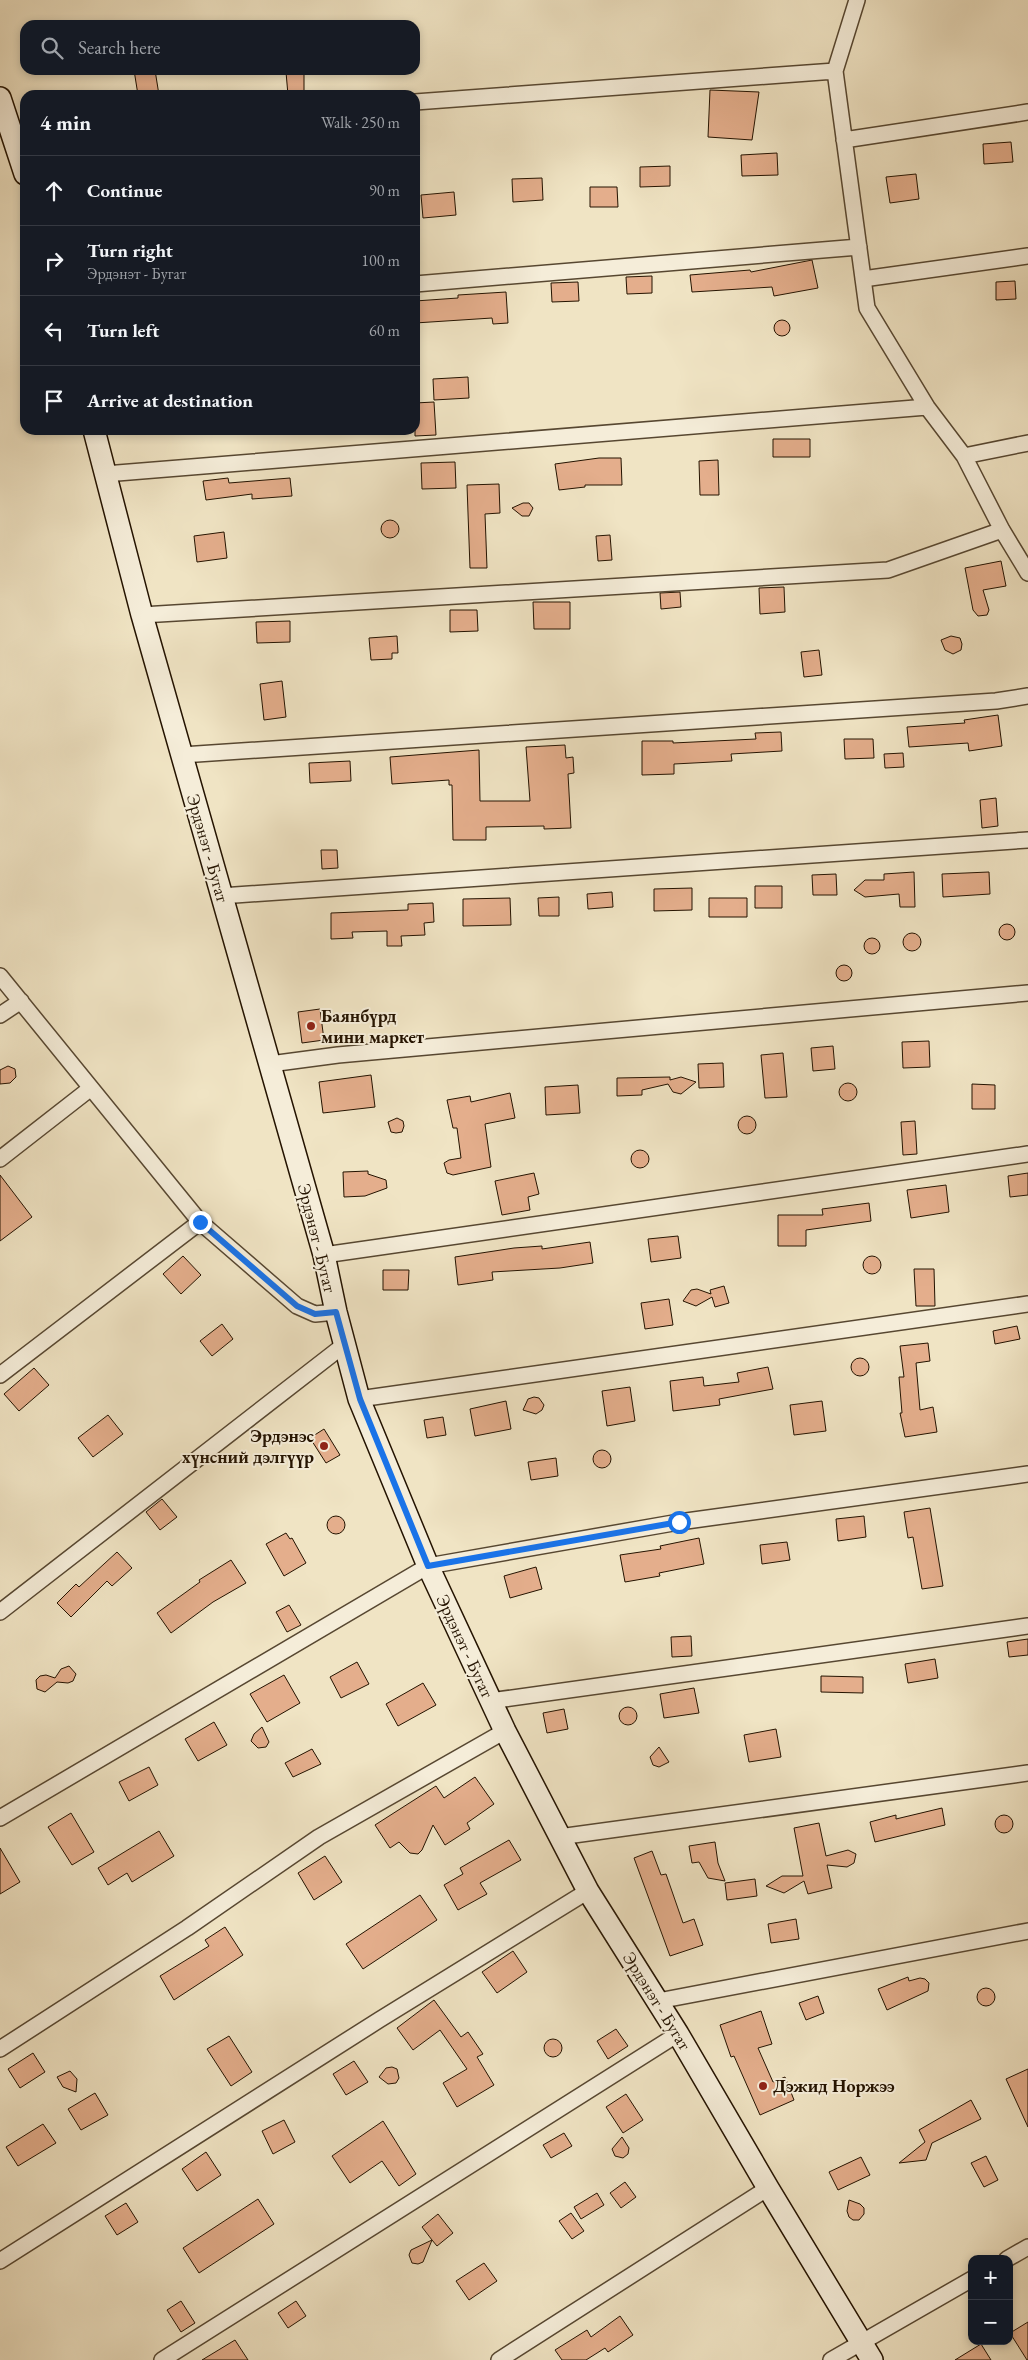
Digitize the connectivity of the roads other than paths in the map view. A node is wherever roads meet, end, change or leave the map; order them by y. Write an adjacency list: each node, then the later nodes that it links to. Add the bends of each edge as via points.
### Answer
1 (857, 0): 2 (street)
2 (835, 71): 4 (street); 6 (street)
3 (0, 98): 7 (street)
4 (420, 102)
5 (1028, 112): 6 (street)
6 (844, 140): 8 (street)
7 (20, 145)
8 (859, 247): 10 (street); 11 (street)
9 (1028, 256): 10 (street)
10 (863, 279): 12 (street, via 867,308)
11 (420, 284)
12 (927, 407): 15 (street); 16 (street)
13 (95, 435): 16 (street, Эрдэнэт - Бугат)
14 (1028, 443): 15 (street)
15 (964, 456): 17 (street)
16 (105, 474): 19 (street, Эрдэнэт - Бугат)
17 (1002, 530): 18 (street); 19 (street, via 888,570)
18 (1028, 573)
19 (142, 615): 21 (street, Эрдэнэт - Бугат)
20 (1028, 696): 21 (street, via 996,702)
21 (182, 755): 23 (street, Эрдэнэт - Бугат)
22 (1028, 840): 23 (street)
23 (221, 896): 28 (street, Эрдэнэт - Бугат)
24 (0, 976): 26 (street)
25 (1028, 993): 28 (street, via 338,1054)
26 (21, 1001): 27 (street); 29 (street)
27 (0, 1016)
28 (270, 1064): 33 (street, Эрдэнэт - Бугат)
29 (91, 1088): 31 (street); 32 (street)
30 (1028, 1154): 33 (street)
31 (0, 1159)
32 (200, 1222): 35 (street, via 297,1306 315,1314); 37 (street)
33 (324, 1255): 35 (street, Эрдэнэт - Бугат)
34 (1028, 1304): 38 (street)
35 (336, 1312): 36 (street, Эрдэнэт - Бугат)
36 (344, 1345): 38 (street, Эрдэнэт - Бугат); 41 (street)
37 (0, 1375)
38 (360, 1399): 40 (street, Эрдэнэт - Бугат)
39 (1028, 1474): 40 (street, via 679,1522)
40 (428, 1566): 43 (street, Эрдэнэт - Бугат); 46 (street)
41 (0, 1612)
42 (1028, 1626): 43 (street)
43 (490, 1701): 44 (street, Эрдэнэт - Бугат)
44 (505, 1731): 47 (street, Эрдэнэт - Бугат); 52 (street, via 319,1837 187,1928)
45 (1028, 1773): 47 (street)
46 (0, 1818)
47 (560, 1837): 48 (street, Эрдэнэт - Бугат)
48 (588, 1891): 50 (street, Эрдэнэт - Бугат); 56 (street)
49 (1028, 1931): 50 (street)
50 (658, 2001): 51 (street, Эрдэнэт - Бугат)
51 (678, 2034): 53 (street, Эрдэнэт - Бугат); 59 (street)
52 (0, 2049)
53 (768, 2188): 58 (street, Эрдэнэт - Бугат); 60 (street)
54 (1028, 2247): 55 (street)
55 (1013, 2256)
56 (0, 2262)
57 (968, 2281): 58 (street)
58 (861, 2341): 61 (street); 62 (street, Эрдэнэт - Бугат)
59 (162, 2360)
60 (499, 2360)
61 (831, 2360)
62 (872, 2360)

